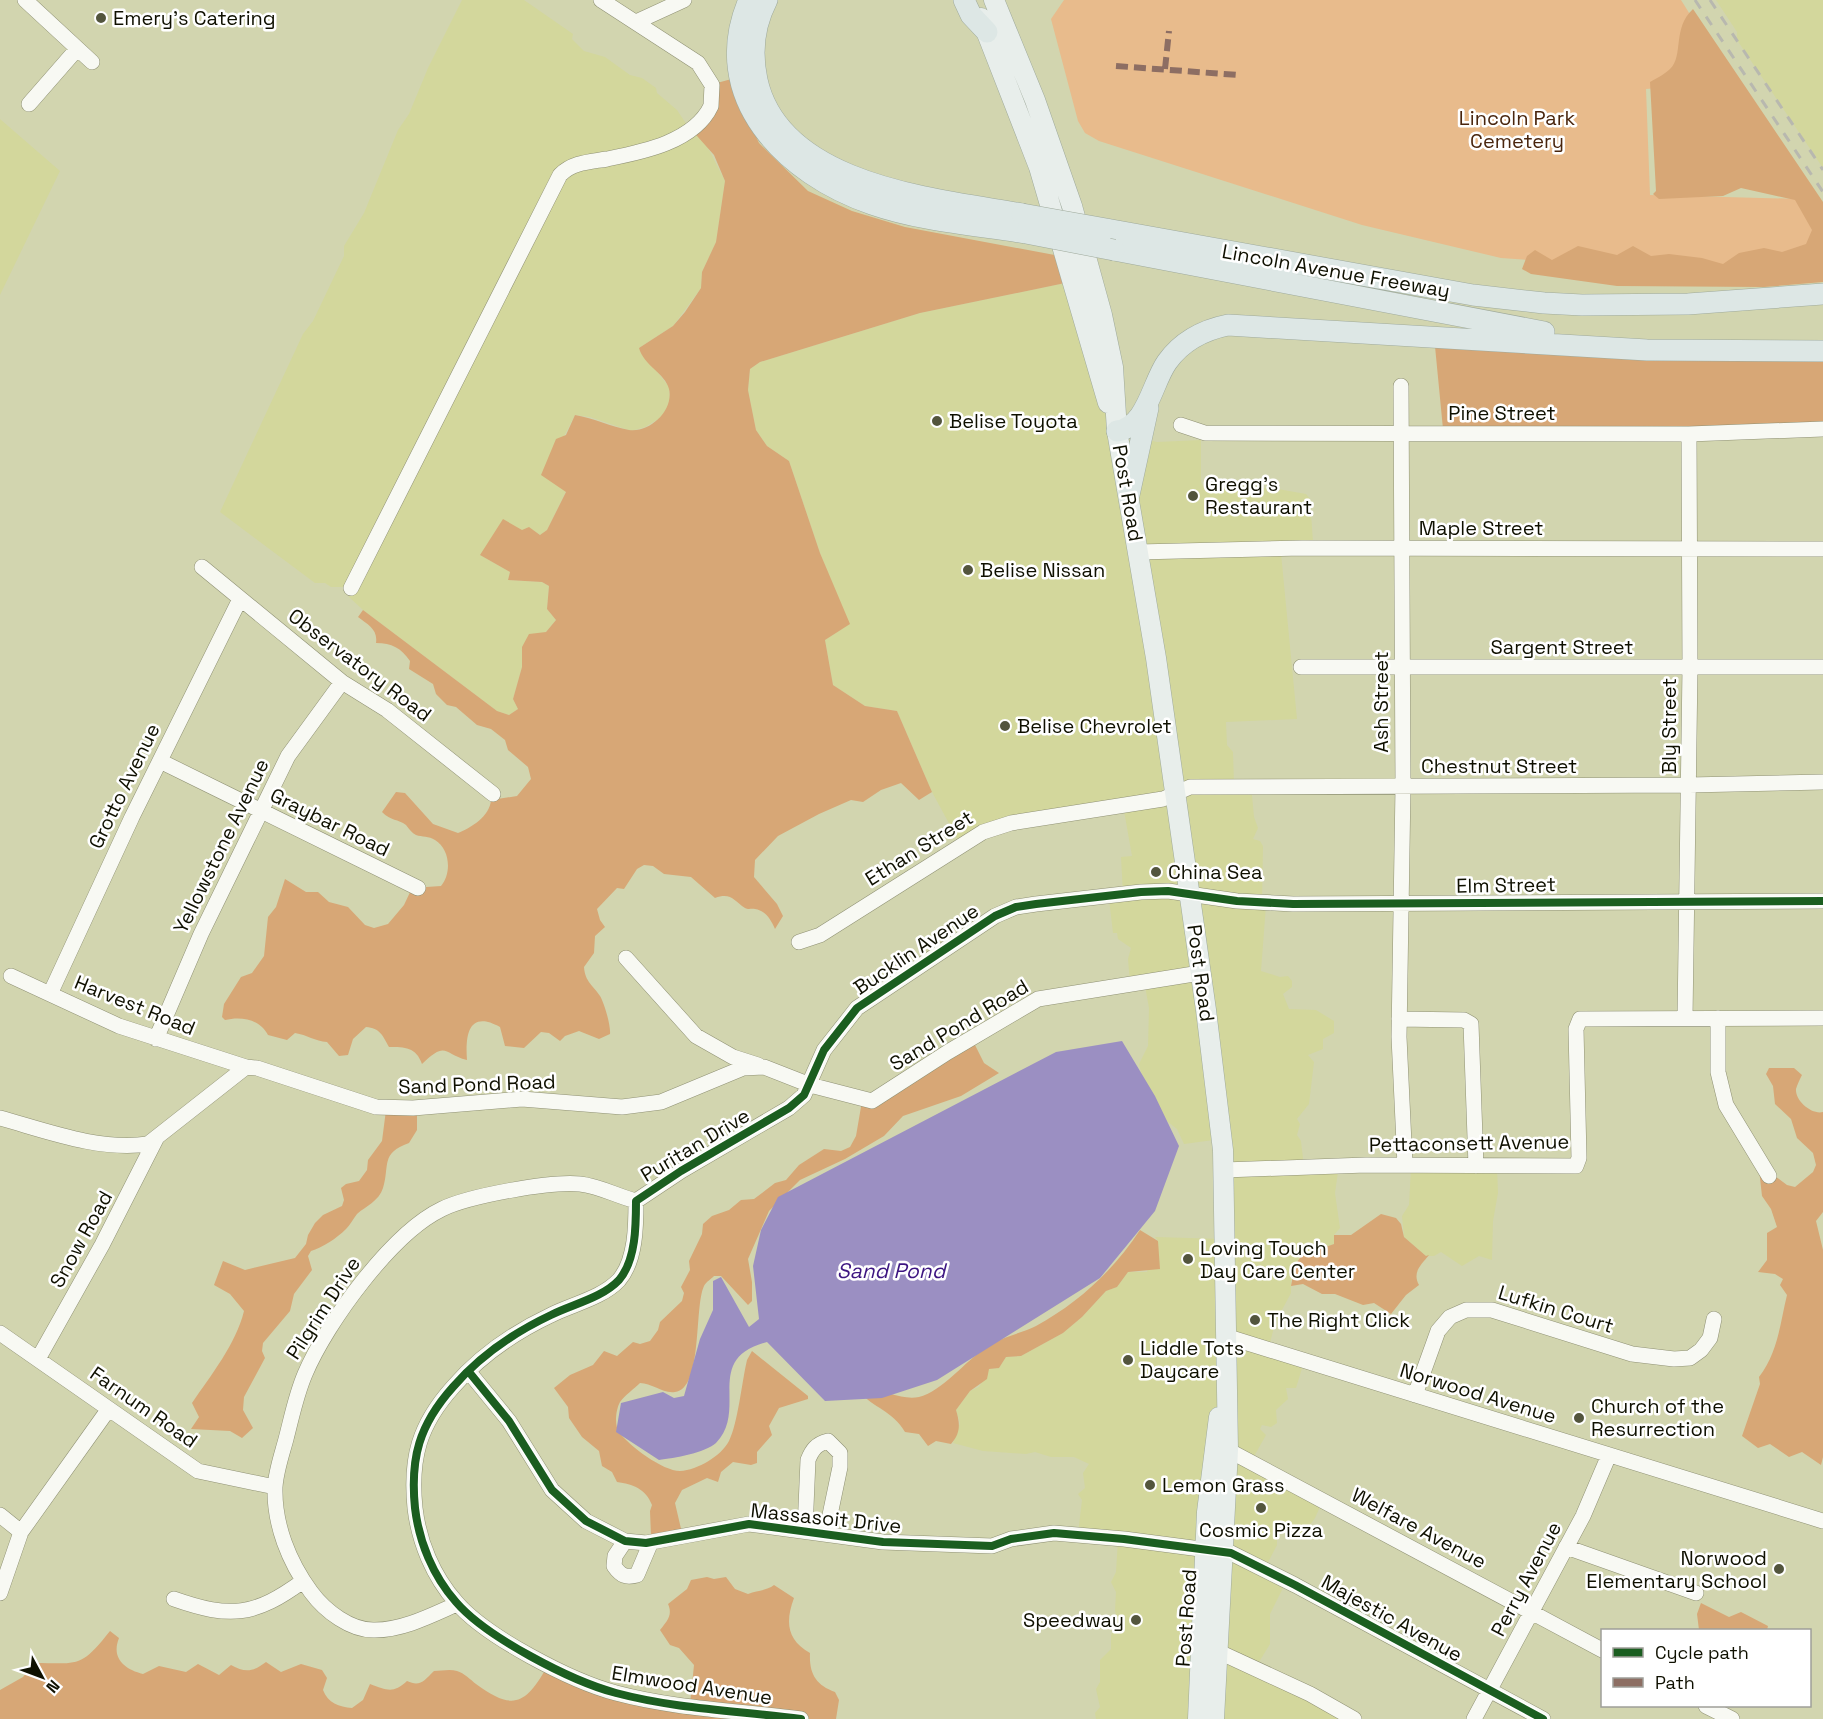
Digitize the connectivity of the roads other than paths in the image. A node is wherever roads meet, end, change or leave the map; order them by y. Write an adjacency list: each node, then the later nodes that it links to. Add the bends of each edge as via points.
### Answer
1 (25, 0): 11 (street)
2 (601, 0): 9 (street)
3 (684, 0): 9 (street)
4 (748, 0): 14 (highway, via 737,48 743,91 763,129 801,167 840,191 881,207)
5 (767, 0): 14 (highway, via 755,35 756,75 770,111 796,141 835,169 873,185)
6 (964, 0): 10 (highway, via 971,15)
7 (973, 0): 10 (main road, Post Road)
8 (994, 0): 22 (main road, Post Road, via 1035,100 1075,217 1113,367)
9 (636, 22): 31 (street, via 698,63 712,85 711,106 693,128 656,147 574,165 560,175)
10 (987, 32): 22 (main road, Post Road, via 1050,200)
11 (77, 49): 12 (street); 13 (street)
12 (92, 62)
13 (29, 104)
14 (1024, 224): 15 (highway, Lincoln Avenue Freeway, bridge, via 1106,229 1473,295 1582,305 1760,301); 16 (highway, bridge, via 1114,250 1522,328)
15 (1823, 294)
16 (1688, 351): 17 (highway); 19 (highway, via 1238,324 1212,328 1187,341 1168,361)
17 (1823, 351)
18 (1401, 386): 23 (street, Ash Street)
19 (1151, 391): 22 (highway, via 1137,419); 25 (highway)
20 (1181, 425): 23 (street, Pine Street, via 1205,433)
21 (1823, 429): 24 (street, Pine Street)
22 (1117, 431): 25 (main road, Post Road)
23 (1402, 434): 24 (street, Pine Street); 26 (street, Ash Street)
24 (1689, 434): 28 (street, Bly Street)
25 (1129, 495): 29 (main road, Post Road)
26 (1402, 549): 28 (street, Maple Street); 29 (street, Maple Street); 35 (street, Ash Street)
27 (1823, 549): 28 (street, Maple Street)
28 (1689, 550): 36 (street, Bly Street)
29 (1138, 552): 42 (main road, Post Road)
30 (202, 567): 32 (street, Observatory Road)
31 (351, 588)
32 (240, 599): 37 (street, Observatory Road); 38 (street, Grotto Avenue)
33 (1301, 667): 35 (street, Sargent Street)
34 (1823, 667): 36 (street, Sargent Street)
35 (1402, 668): 36 (street, Sargent Street); 41 (street, Ash Street)
36 (1690, 668): 40 (street, Bly Street)
37 (342, 682): 43 (street, Observatory Road, via 387,710); 44 (street, Yellowstone Avenue, via 296,743)
38 (160, 761): 44 (street, Graybar Road); 54 (street, Grotto Avenue)
39 (1823, 782): 40 (street, Chestnut Street)
40 (1689, 785): 41 (street, Chestnut Street); 47 (street, Bly Street)
41 (1403, 787): 42 (street, Chestnut Street, via 1194,787); 49 (street, Ash Street)
42 (1176, 793): 46 (main road, Post Road); 50 (street, Ethan Street, via 1163,800 1011,823 983,831 820,935)
43 (493, 794)
44 (261, 812): 45 (street, Graybar Road); 59 (street, Yellowstone Avenue, via 201,934)
45 (418, 888)
46 (1190, 893): 49 (street, Elm Street, via 1257,903); 52 (main road, Post Road); 62 (street, Bucklin Avenue, via 1133,892 1016,907 995,916 857,1008 824,1050)
47 (1685, 900): 48 (street, Elm Street); 49 (street, Elm Street); 55 (street, Bly Street)
48 (1823, 901)
49 (1402, 903): 58 (street, Ash Street)
50 (799, 942)
51 (626, 958): 61 (street, via 696,1036 734,1057)
52 (1200, 973): 62 (street, Sand Pond Road, via 1038,999 872,1101); 67 (main road, Post Road)
53 (11, 976): 54 (street, Harvest Road)
54 (50, 994): 59 (street, Harvest Road)
55 (1685, 1018): 56 (street, Pettaconsett Avenue); 66 (street, Pettaconsett Avenue, via 1580,1019 1576,1026 1576,1166)
56 (1718, 1018): 57 (street, Pettaconsett Avenue); 68 (street, via 1718,1072 1726,1105)
57 (1823, 1018)
58 (1399, 1019): 65 (street, Ash Street); 66 (street, via 1464,1020 1471,1024)
59 (156, 1039): 60 (street, Harvest Road)
60 (246, 1067): 61 (street, Sand Pond Road, via 376,1107 413,1108 522,1100 622,1107 661,1102 743,1068); 64 (street)
61 (764, 1067): 62 (street, Sand Pond Road)
62 (810, 1085): 69 (street, Puritan Drive, via 789,1108)
63 (0, 1118): 64 (street, via 61,1135 128,1147 148,1144)
64 (157, 1137): 73 (street, Snow Road)
65 (1405, 1165): 66 (street, Pettaconsett Avenue); 67 (street, Pettaconsett Avenue)
66 (1476, 1166)
67 (1224, 1170): 72 (main road, Post Road)
68 (1769, 1176)
69 (636, 1201): 74 (street, Puritan Drive, via 629,1263 619,1280 602,1293 550,1315 512,1337); 79 (street, Pilgrim Drive, via 579,1184 532,1188 443,1208 408,1231 366,1278 306,1372 292,1408)
70 (1714, 1319): 75 (street, Lufkin Court, via 1710,1338 1701,1350 1690,1358 1674,1359 1632,1354 1498,1312 1466,1310 1450,1317 1438,1331)
71 (0, 1333): 73 (street, Farnum Road)
72 (1225, 1336): 75 (street, Norwood Avenue); 77 (main road, Post Road, via 1227,1376)
73 (38, 1359): 76 (street, Farnum Road)
74 (469, 1372): 85 (street, Massasoit Drive, via 509,1421 552,1491 586,1521); 93 (street, Puritan Drive, via 453,1386 428,1420 415,1451 413,1482 416,1518 427,1557)
75 (1414, 1395): 78 (street, Norwood Avenue)
76 (108, 1410): 79 (street, Farnum Road, via 198,1471); 83 (street)
77 (1221, 1448): 88 (main road, Post Road); 94 (street, Welfare Avenue)
78 (1609, 1455): 81 (street, Norwood Avenue); 87 (street, Perry Avenue)
79 (275, 1487): 89 (street, Pilgrim Drive, via 280,1531)
80 (0, 1515): 83 (street)
81 (1823, 1521)
82 (805, 1530): 84 (street, Massasoit Drive); 84 (street, via 808,1460 812,1450 828,1441 840,1453 840,1467); 86 (street, Massasoit Drive, via 749,1524)
83 (21, 1532): 90 (street)
84 (826, 1534): 88 (street, Massasoit Drive, via 883,1542 992,1546 1054,1533)
85 (625, 1541): 86 (street, Massasoit Drive); 86 (street, via 615,1556 614,1566 621,1575 629,1577 637,1575)
86 (651, 1542)
87 (1566, 1547): 91 (street); 94 (street, Perry Avenue)
88 (1214, 1551): 96 (main road, Post Road); 97 (street, Majestic Avenue, via 1232,1553); 99 (main road, Post Road)
89 (303, 1581): 92 (street, via 282,1597 237,1614); 93 (street, Pilgrim Drive, via 335,1616 375,1630 423,1619)
90 (0, 1593)
91 (1696, 1593)
92 (174, 1599)
93 (457, 1604): 100 (street, Elmwood Avenue, via 535,1659 616,1693)
94 (1532, 1613): 95 (street, Welfare Avenue); 97 (street, Perry Avenue)
95 (1601, 1649)
96 (1217, 1651): 99 (main road, Post Road); 101 (street)
97 (1490, 1690): 102 (street, Perry Avenue); 103 (street, Majestic Avenue)
98 (1709, 1707): 104 (street)
99 (1211, 1718)
100 (801, 1719)
101 (1354, 1719)
102 (1474, 1719)
103 (1543, 1719)
104 (1732, 1719)

